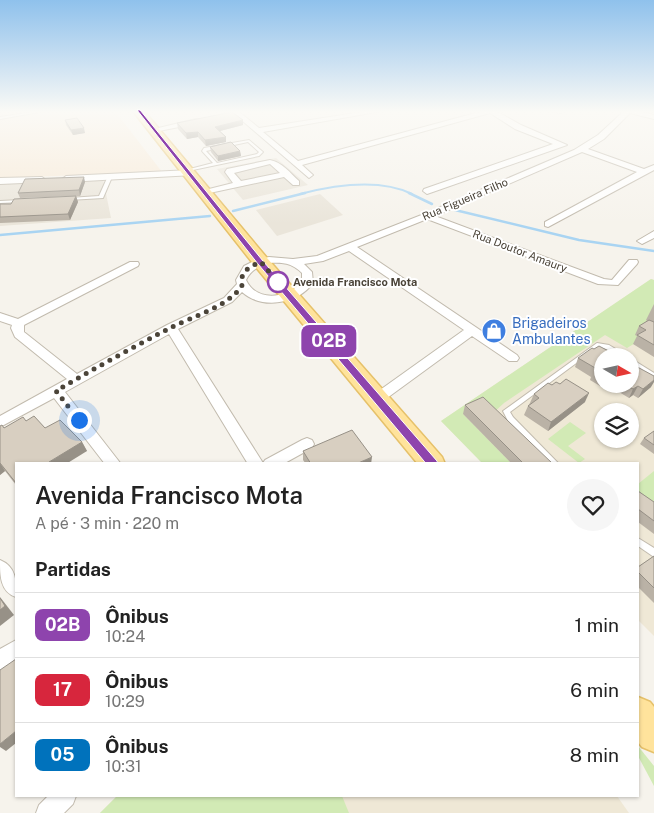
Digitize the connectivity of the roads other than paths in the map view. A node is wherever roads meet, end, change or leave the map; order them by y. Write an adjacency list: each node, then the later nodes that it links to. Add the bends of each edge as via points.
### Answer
1 (170, 149): 13 (main road)
2 (205, 149): 10 (lane)
3 (258, 149): 10 (lane, via 261,152 258,155)
4 (278, 149): 11 (street)
5 (351, 149): 11 (street)
6 (545, 149): 24 (street, Rua Figueira Filho)
7 (573, 149): 9 (street)
8 (582, 149): 9 (street, Rua Figueira Filho)
9 (579, 151): 14 (street); 28 (street, Rua Figueira Filho)
10 (216, 164): 13 (lane)
11 (296, 164): 16 (street)
12 (654, 167): 14 (street)
13 (189, 172): 17 (street); 23 (main road)
14 (644, 172): 29 (street)
15 (287, 174): 21 (street); 21 (street, via 270,162 230,171); 22 (street)
16 (309, 175)
17 (110, 177): 19 (street); 25 (lane, via 101,197)
18 (50, 179): 20 (street)
19 (60, 179)
20 (0, 181)
21 (238, 183): 23 (street, via 231,182)
22 (296, 183)
23 (205, 191): 34 (main road)
24 (427, 191)
25 (58, 200)
26 (29, 201): 27 (lane)
27 (0, 202)
28 (427, 216): 32 (street, Rua Figueira Filho); 36 (street, Rua Doutor Amaury, via 602,282 614,283)
29 (548, 224)
30 (654, 234): 31 (street)
31 (642, 241)
32 (350, 247): 33 (street, Rua Figueira Filho); 46 (street)
33 (319, 259): 35 (street, Rua Figueira Filho); 38 (street, Rua Figueira Filho)
34 (261, 262): 35 (street, Rua Figueira Filho); 39 (street, via 242,275); 40 (main road)
35 (292, 262): 38 (street)
36 (633, 262)
37 (134, 264): 44 (street)
38 (307, 272): 40 (street, Rua Figueira Filho, via 308,283)
39 (242, 286): 41 (street); 42 (street)
40 (290, 296): 41 (street); 53 (main road)
41 (261, 298): 42 (street)
42 (228, 300): 45 (street)
43 (0, 318): 44 (street)
44 (19, 323): 51 (street, via 19,334)
45 (171, 328): 51 (street); 57 (street)
46 (472, 330): 48 (street); 53 (street)
47 (610, 348): 60 (lane, via 598,345 506,411)
48 (513, 358)
49 (639, 366): 50 (lane)
50 (654, 376)
51 (75, 379): 52 (street)
52 (56, 391): 54 (street); 56 (street)
53 (378, 398): 59 (main road)
54 (0, 422)
55 (307, 444): 58 (street)
56 (112, 462)
57 (255, 462)
58 (274, 462)
59 (428, 462)
60 (553, 462)
61 (639, 543): 62 (lane)
62 (654, 553)
63 (0, 568): 64 (street)
64 (15, 588)
65 (15, 651): 66 (street)
66 (0, 661)
67 (639, 715): 68 (main road)
68 (654, 735)
69 (64, 797): 70 (street)
70 (47, 813)

